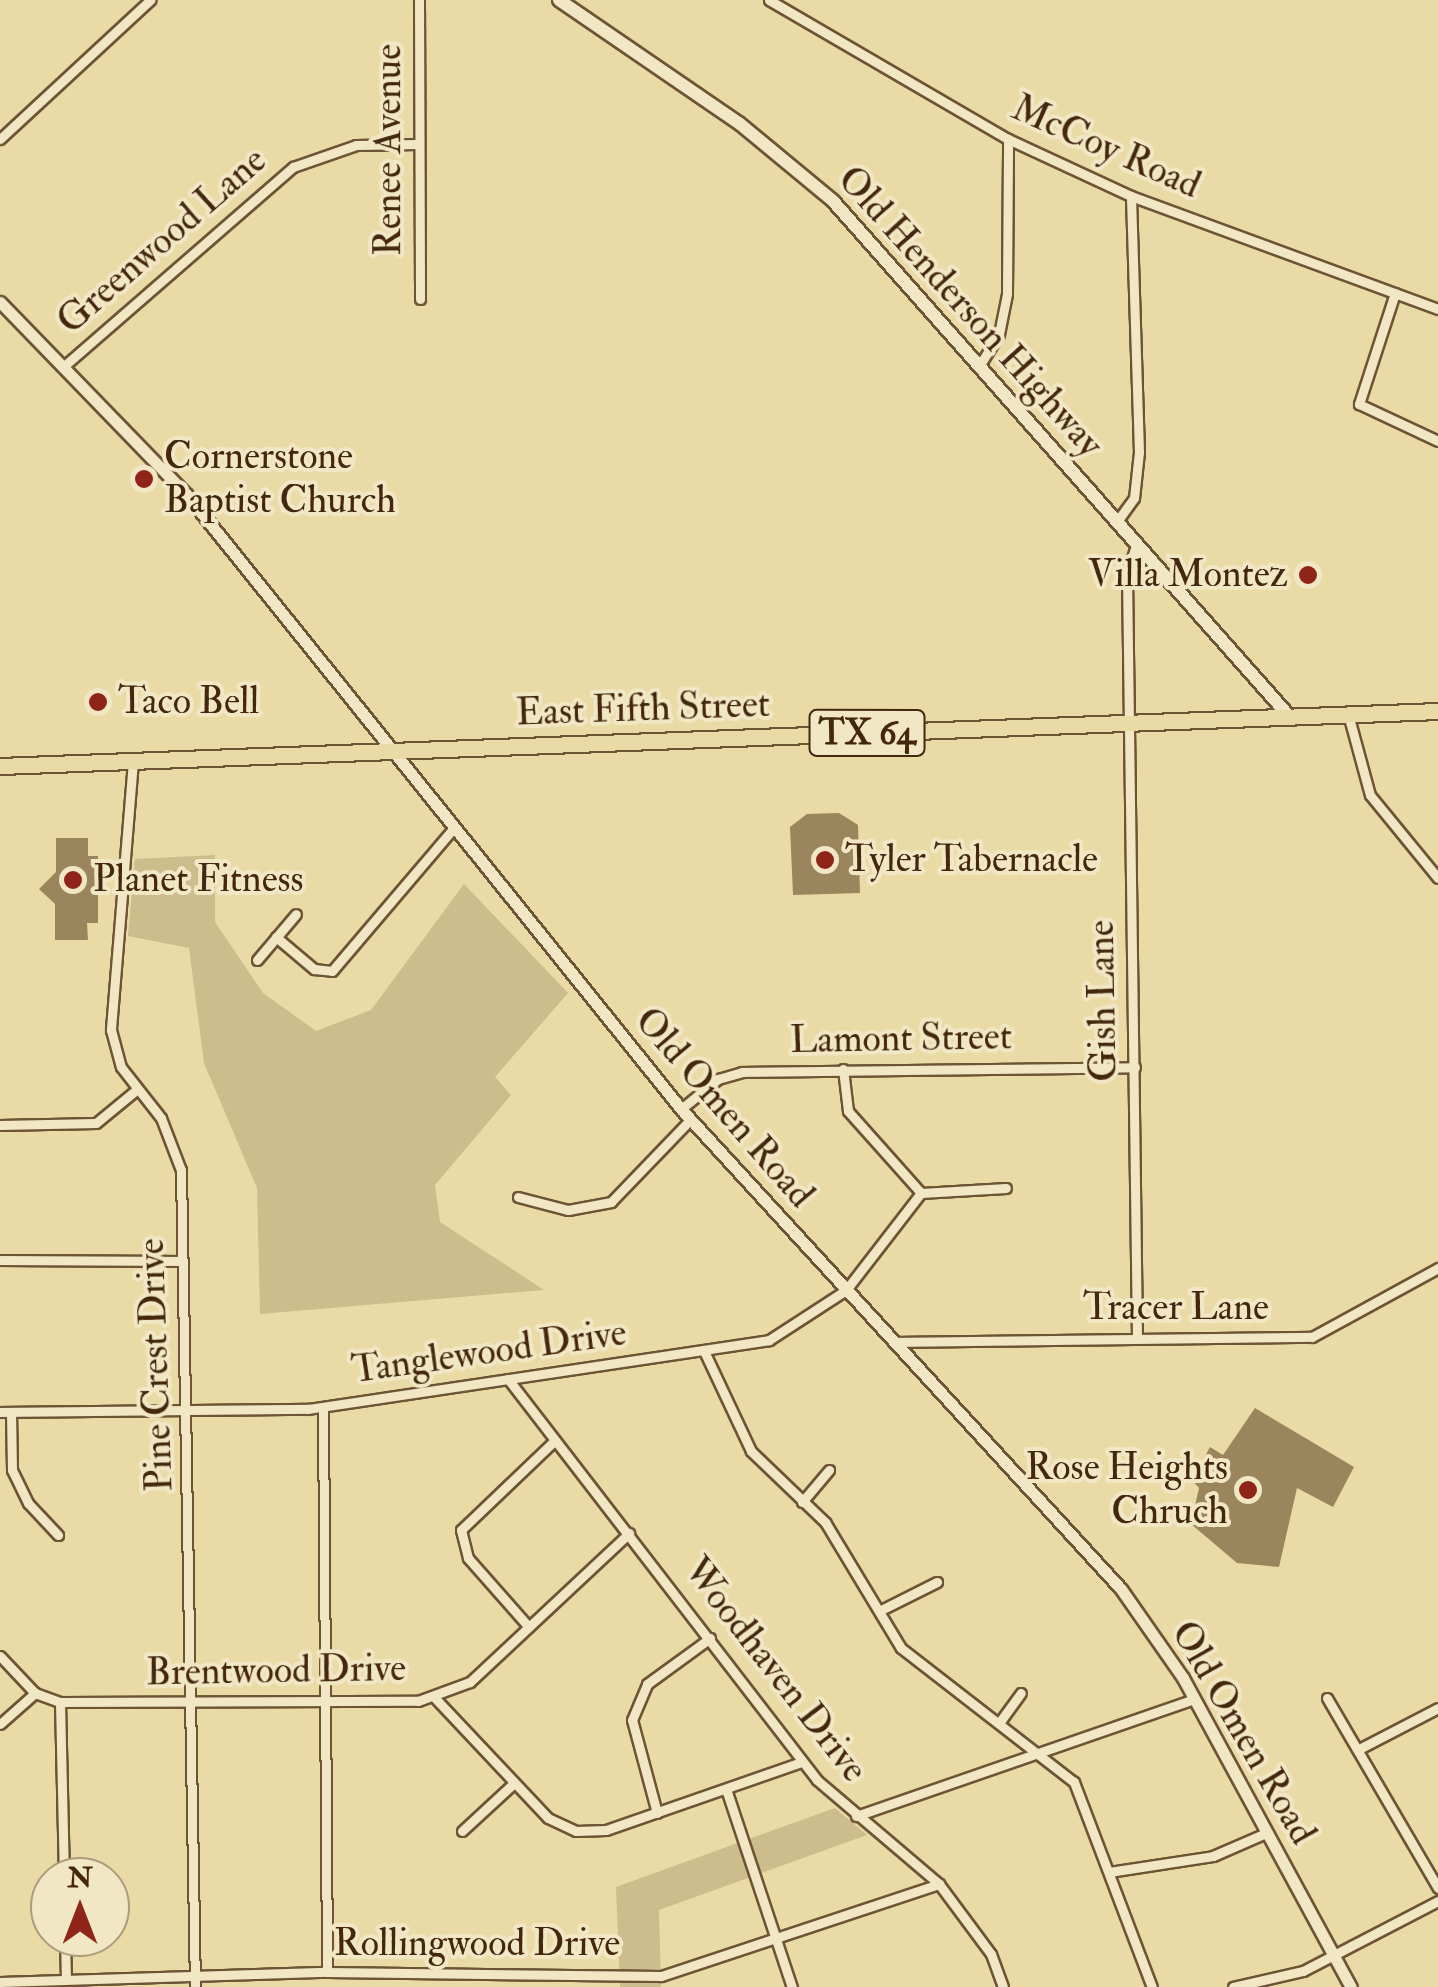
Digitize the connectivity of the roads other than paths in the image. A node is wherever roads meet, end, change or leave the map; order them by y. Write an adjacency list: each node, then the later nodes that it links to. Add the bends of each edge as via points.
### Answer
1 (150, 0): 6 (street)
2 (419, 0): 7 (street, Renee Avenue)
3 (559, 0): 13 (main road, Old Henderson Highway, via 805,175)
4 (770, 0): 5 (street, McCoy Road)
5 (1008, 139): 8 (street, McCoy Road); 13 (street, via 1007,294 999,334)
6 (0, 140)
7 (417, 144): 10 (street, Renee Avenue); 14 (street, Greenwood Lane, via 356,145 294,166)
8 (1131, 196): 9 (street, McCoy Road); 16 (street, via 1140,452 1134,498)
9 (1395, 293): 12 (street, McCoy Road); 15 (street, via 1359,404)
10 (420, 299)
11 (0, 302): 14 (street, Old Omen Road)
12 (1438, 308)
13 (981, 363): 16 (main road, Old Henderson Highway)
14 (63, 366): 22 (street, Old Omen Road, via 186,495)
15 (1438, 441)
16 (1118, 520): 17 (main road, Old Henderson Highway)
17 (1136, 545): 20 (main road, Old Henderson Highway); 21 (street, Gish Lane, via 1127,574)
18 (1438, 711): 19 (main road, TX 64)
19 (1348, 714): 20 (main road, East Fifth Street / TX 64); 26 (street, via 1370,795)
20 (1289, 716): 21 (main road, East Fifth Street / TX 64)
21 (1129, 722): 22 (main road, East Fifth Street / TX 64); 30 (street, Gish Lane)
22 (386, 751): 23 (main road, East Fifth Street / TX 64); 25 (street, Old Omen Road)
23 (133, 762): 24 (main road, East Fifth Street / TX 64); 32 (street, Pine Crest Drive, via 111,1023 118,1061)
24 (0, 766)
25 (452, 830): 28 (street, via 332,971 314,969); 33 (street, Old Omen Road)
26 (1438, 878)
27 (296, 914): 28 (street)
28 (276, 937): 29 (street)
29 (257, 960)
30 (1134, 1066): 31 (street, Lamont Street); 42 (street, Gish Lane)
31 (843, 1069): 33 (street, Lamont Street, via 728,1074); 36 (street, via 848,1111)
32 (136, 1090): 34 (street, via 96,1123); 39 (street, Pine Crest Drive, via 158,1112 180,1158)
33 (686, 1114): 37 (street, Lamont Street, via 611,1202 568,1210); 41 (street, Old Omen Road)
34 (0, 1125)
35 (1006, 1188): 36 (street)
36 (921, 1193): 41 (street, Tanglewood Drive)
37 (518, 1198)
38 (0, 1260): 39 (street)
39 (180, 1261): 47 (street, Pine Crest Drive)
40 (1438, 1268): 42 (street, Tracer Lane, via 1312,1337)
41 (846, 1290): 43 (street, Old Omen Road); 44 (street, Tanglewood Drive, via 769,1340)
42 (1137, 1338): 43 (street, Tracer Lane)
43 (896, 1342): 63 (street, Old Omen Road, via 1121,1589)
44 (704, 1352): 45 (street, Tanglewood Drive); 51 (street, via 750,1451)
45 (508, 1380): 46 (street, Tanglewood Drive); 49 (street, Woodhaven Drive)
46 (323, 1406): 47 (street, Tanglewood Drive); 64 (street)
47 (182, 1410): 48 (street, Tanglewood Drive); 66 (street, Pine Crest Drive)
48 (6, 1412): 53 (street, via 12,1470 28,1503)
49 (552, 1442): 52 (street, Woodhaven Drive); 56 (street, via 461,1530 468,1558)
50 (829, 1470): 51 (street)
51 (802, 1502): 55 (street, via 825,1522)
52 (629, 1532): 56 (street); 57 (street, Woodhaven Drive)
53 (58, 1535)
54 (937, 1582): 55 (street)
55 (879, 1611): 69 (street, via 916,1664)
56 (528, 1626): 61 (street, via 470,1682)
57 (710, 1638): 72 (street, Woodhaven Drive); 75 (street, via 647,1684 636,1707 631,1735)
58 (0, 1656): 59 (street, Brentwood Drive)
59 (35, 1693): 65 (street, Brentwood Drive); 68 (street)
60 (1021, 1694): 69 (street)
61 (434, 1697): 64 (street, Brentwood Drive); 73 (street, Brentwood Drive)
62 (1328, 1698): 70 (street)
63 (1194, 1699): 71 (street); 78 (street, Old Omen Road)
64 (324, 1700): 66 (street, Brentwood Drive); 87 (street)
65 (60, 1702): 66 (street, Brentwood Drive); 79 (street)
66 (194, 1702): 90 (street, Pine Crest Drive)
67 (1438, 1708): 70 (street)
68 (0, 1724)
69 (999, 1724): 71 (street)
70 (1359, 1749): 82 (street)
71 (1041, 1752): 76 (street); 80 (street, via 1074,1782)
72 (802, 1762): 74 (street, Brentwood Drive); 76 (street, Woodhaven Drive)
73 (514, 1783): 75 (street, Brentwood Drive, via 561,1828 591,1832); 77 (street)
74 (726, 1789): 75 (street, Brentwood Drive); 84 (street)
75 (657, 1813)
76 (856, 1816): 81 (street, Woodhaven Drive)
77 (462, 1831)
78 (1266, 1833): 80 (street, via 1213,1856); 85 (street, Old Omen Road)
79 (64, 1857)
80 (1109, 1872): 93 (street)
81 (939, 1884): 84 (street, Rollingwood Drive); 92 (street, Woodhaven Drive, via 990,1954)
82 (1438, 1888)
83 (1438, 1901): 85 (street)
84 (780, 1940): 87 (street, Rollingwood Drive, via 662,1976); 91 (street)
85 (1335, 1955): 94 (street, via 1304,1972); 95 (street, Old Omen Road)
86 (65, 1957): 88 (street)
87 (327, 1972): 90 (street, Rollingwood Drive)
88 (66, 1980): 89 (street, Rollingwood Drive); 90 (street, Rollingwood Drive)
89 (0, 1982)
90 (195, 1982)
91 (792, 1987)
92 (1003, 1987)
93 (1152, 1987)
94 (1232, 1987)
95 (1352, 1987)

